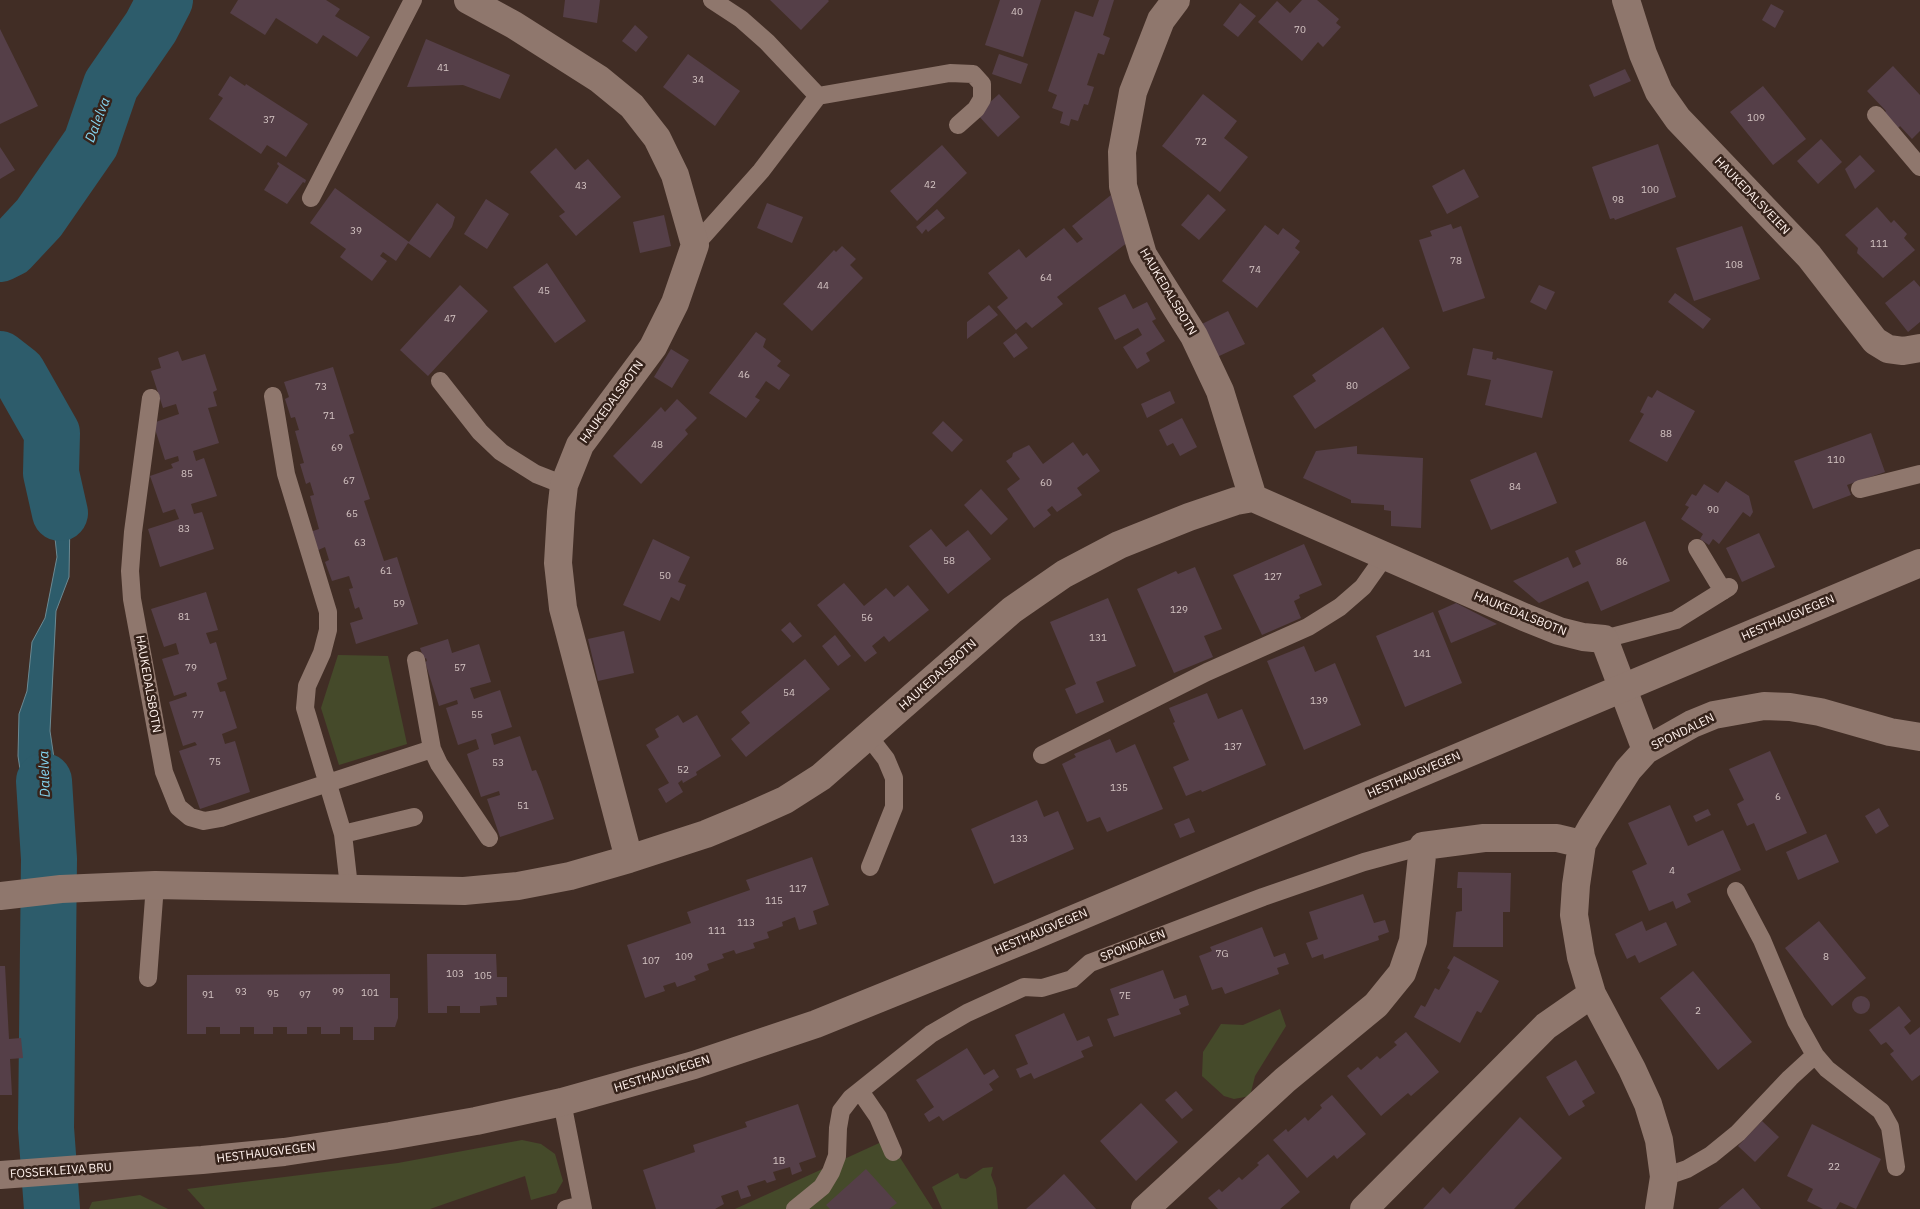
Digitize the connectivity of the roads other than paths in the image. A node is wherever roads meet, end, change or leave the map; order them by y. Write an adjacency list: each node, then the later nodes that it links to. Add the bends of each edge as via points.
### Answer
1 (413, 0): 10 (lane)
2 (468, 0): 11 (street, via 599,79 632,106 657,138 675,176)
3 (712, 0): 6 (lane, via 741,19)
4 (1176, 0): 19 (street, HAUKEDALSBOTN, via 1161,20 1132,92 1123,143 1123,186 1142,255 1194,336 1220,391)
5 (1626, 0): 12 (street, HAUKEDALSVEIEN, via 1659,92 1678,119 1809,256 1875,341 1888,349)
6 (818, 96): 8 (lane, via 950,74 973,74 982,84 982,99); 11 (lane, HAUKEDALSBOTN, via 761,170)
7 (1876, 115): 9 (lane)
8 (958, 125)
9 (1920, 167)
10 (311, 198)
11 (695, 245): 17 (street, HAUKEDALSBOTN, via 675,303 653,347 580,445)
12 (1920, 348)
13 (440, 381): 17 (lane, via 480,432 501,452 536,474)
14 (273, 396): 30 (lane, via 286,474 328,612 328,630 307,686 305,708)
15 (152, 398): 30 (lane, HAUKEDALSBOTN, via 130,571 132,599 169,790 178,807 190,818 204,820 221,818)
16 (1920, 474): 18 (lane)
17 (564, 485): 36 (street, HAUKEDALSBOTN, via 558,563 564,608)
18 (1860, 489)
19 (1252, 498): 21 (street, HAUKEDALSBOTN); 25 (street, HAUKEDALSBOTN, via 1189,516 1119,544 1064,574 998,622)
20 (1697, 548): 23 (lane, via 1726,589 1676,620)
21 (1385, 556): 23 (street, HAUKEDALSBOTN, via 1559,631); 29 (lane, via 1363,587 1340,607 1308,627 1206,672)
22 (1920, 563): 46 (street, HESTHAUGVEGEN, via 816,1024 694,1065)
23 (1607, 645): 28 (street)
24 (416, 660): 27 (lane)
25 (869, 737): 36 (street, HAUKEDALSBOTN, via 821,777 785,800 706,834); 37 (lane, via 886,759 894,778 894,807)
26 (1920, 737): 28 (street, SPONDALEN, via 1820,712 1764,706 1714,715)
27 (432, 749): 30 (lane, HAUKEDALSBOTN); 33 (lane)
28 (1646, 750): 34 (street, SPONDALEN, via 1611,794)
29 (1042, 755)
30 (329, 783): 32 (lane)
31 (414, 817): 32 (lane)
32 (343, 834): 39 (lane)
33 (488, 838)
34 (1582, 844): 35 (street, SPONDALEN, via 1557,838 1484,838); 43 (street, SPONDALEN, via 1574,915 1581,957)
35 (1423, 846): 45 (lane, SPONDALEN, via 1263,896 1090,962 1072,979 1042,988 1024,987 967,1013 931,1034); 54 (street, via 1413,941 1402,974 1376,1005 1285,1080)
36 (629, 860): 39 (street, HAUKEDALSBOTN, via 518,886 464,891)
37 (870, 867)
38 (156, 885): 39 (street, HAUKEDALSBOTN); 41 (street, HAUKEDALSBOTN); 42 (lane)
39 (349, 887)
40 (1736, 891): 44 (lane)
41 (9, 895)
42 (148, 978)
43 (1592, 994): 51 (street, SPONDALEN, via 1648,1104 1659,1140); 55 (street, via 1546,1026)
44 (1815, 1055): 49 (lane, via 1827,1069 1881,1111 1890,1127); 51 (lane, via 1711,1155 1688,1169)
45 (860, 1091): 47 (lane, via 878,1117); 53 (lane, SPONDALEN, via 841,1111 837,1156 831,1172 822,1186)
46 (562, 1102): 48 (street, HESTHAUGVEGEN, via 380,1138 284,1152); 52 (lane)
47 (893, 1152)
48 (123, 1167): 50 (street, FOSSEKLEIVA BRU)
49 (1896, 1167)
50 (0, 1176)
51 (1664, 1177): 56 (street, SPONDALEN)
52 (577, 1208)
53 (795, 1209)
54 (1145, 1209)
55 (1364, 1209)
56 (1659, 1209)

